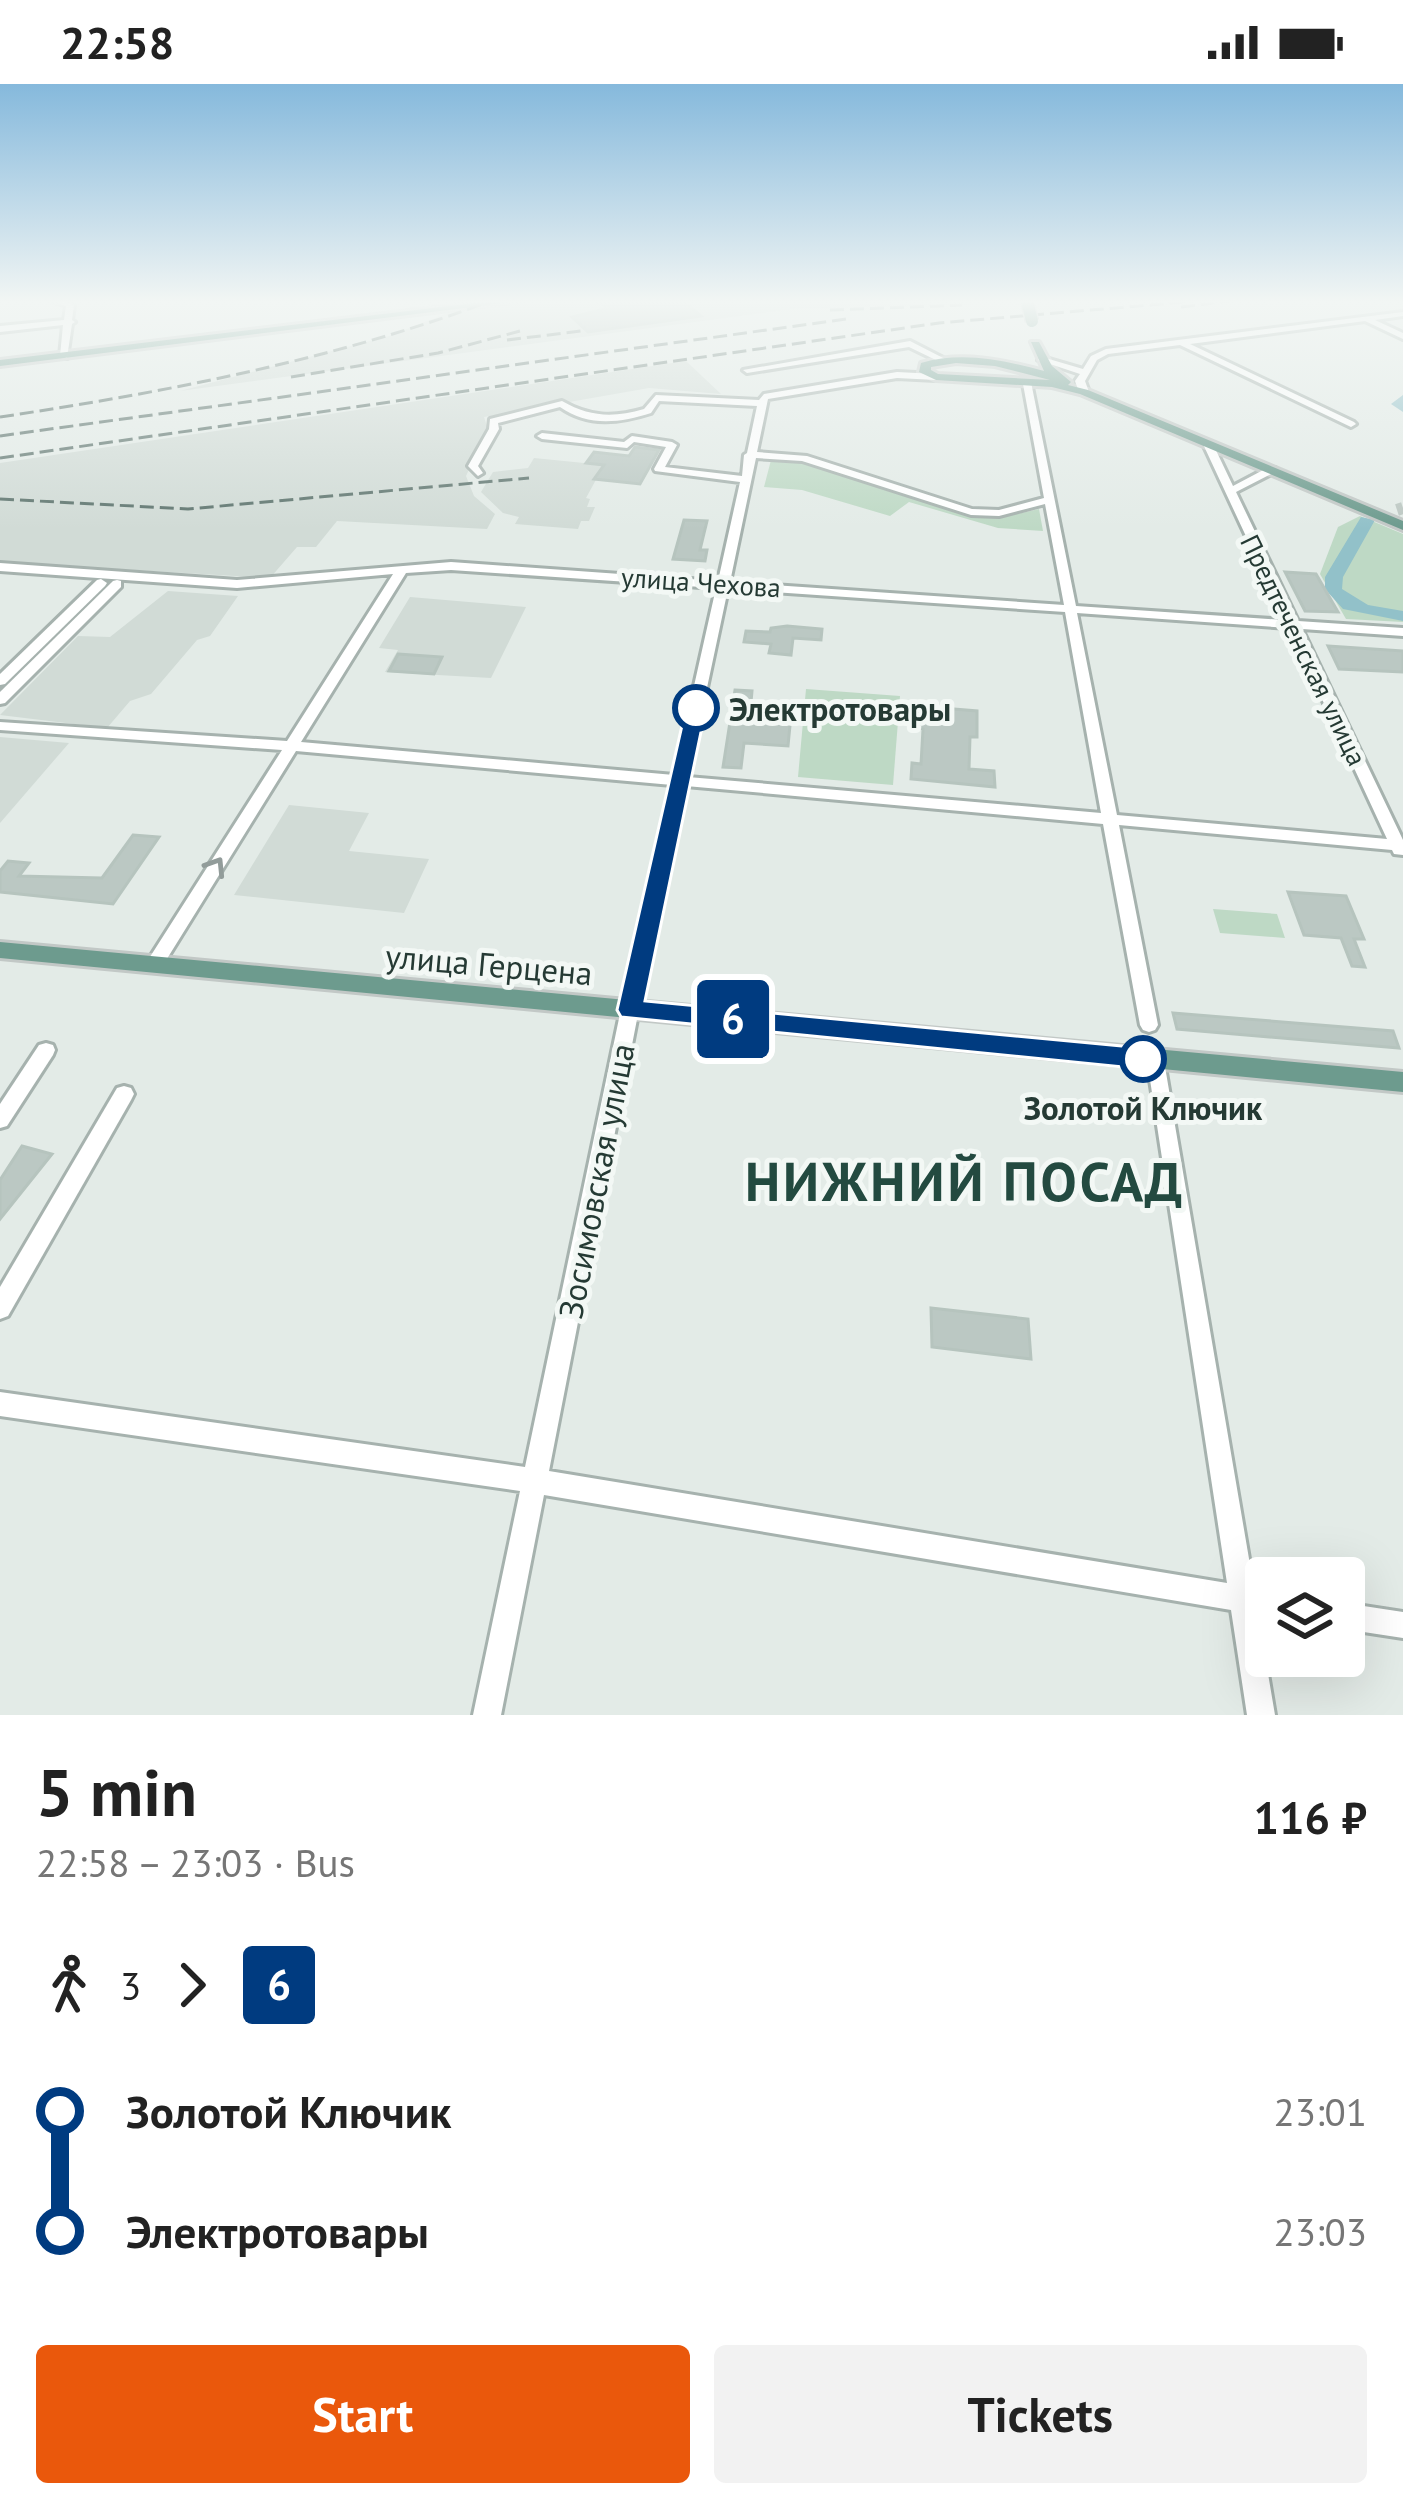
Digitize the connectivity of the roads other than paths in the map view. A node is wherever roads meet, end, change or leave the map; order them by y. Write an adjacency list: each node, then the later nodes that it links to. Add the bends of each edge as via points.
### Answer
1 (748, 377): 13 (street)
2 (883, 377): 13 (street)
3 (949, 377): 11 (main road)
4 (1015, 377): 11 (main road)
5 (1017, 377): 11 (main road)
6 (1035, 377): 23 (street)
7 (1049, 377): 12 (main road)
8 (1049, 377): 12 (main road)
9 (1081, 377): 12 (street)
10 (1254, 377): 15 (street)
11 (1004, 382)
12 (1074, 387): 17 (main road)
13 (782, 393): 14 (street)
14 (761, 397): 18 (street, Зосимовская улица); 20 (street, via 656,398 649,411 615,419 577,415 562,404 529,411 494,421 473,466)
15 (1351, 424)
16 (542, 436): 21 (street, via 672,445 659,469)
17 (1208, 444): 19 (main road); 22 (street, Предтеченская улица)
18 (749, 455): 21 (street, Зосимовская улица); 23 (street, via 803,458 971,512)
19 (1271, 470): 22 (street); 25 (main road)
20 (478, 473)
21 (744, 479): 30 (street, Зосимовская улица)
22 (1228, 492): 33 (street, Предтеченская улица)
23 (1048, 500): 32 (street)
24 (1397, 510): 25 (street)
25 (1381, 516): 26 (main road)
26 (1403, 526)
27 (0, 568): 29 (street, улица Чехова, via 238,584)
28 (402, 570): 29 (street, улица Чехова); 30 (street, улица Чехова); 31 (street)
29 (306, 580): 31 (street)
30 (720, 582): 32 (street, улица Чехова); 39 (street, Зосимовская улица)
31 (392, 587): 38 (street)
32 (1068, 610): 33 (street, улица Чехова); 40 (street)
33 (1294, 626): 34 (street, улица Чехова); 41 (street, Предтеченская улица)
34 (1403, 632)
35 (0, 681): 36 (street, via 109,583)
36 (0, 700)
37 (0, 726): 38 (street)
38 (292, 746): 39 (street); 43 (street, one-way to 38)
39 (682, 784): 40 (street); 44 (street, Зосимовская улица)
40 (1109, 819): 41 (street); 45 (street)
41 (1400, 850)
42 (0, 950): 43 (main road, улица Герцена)
43 (154, 965): 44 (main road, улица Герцена)
44 (630, 1010): 47 (main road, улица Герцена); 53 (street, Зосимовская улица)
45 (1149, 1025)
46 (46, 1050): 50 (street)
47 (1156, 1060): 48 (main road, улица Герцена); 54 (street)
48 (1403, 1082)
49 (124, 1094): 51 (street)
50 (0, 1120)
51 (0, 1308)
52 (0, 1404): 53 (street)
53 (536, 1481): 55 (street); 59 (street, Зосимовская улица)
54 (1246, 1557)
55 (1245, 1599)
56 (1365, 1619): 57 (street)
57 (1403, 1625)
58 (1259, 1677): 60 (street)
59 (487, 1715)
60 (1261, 1715)

